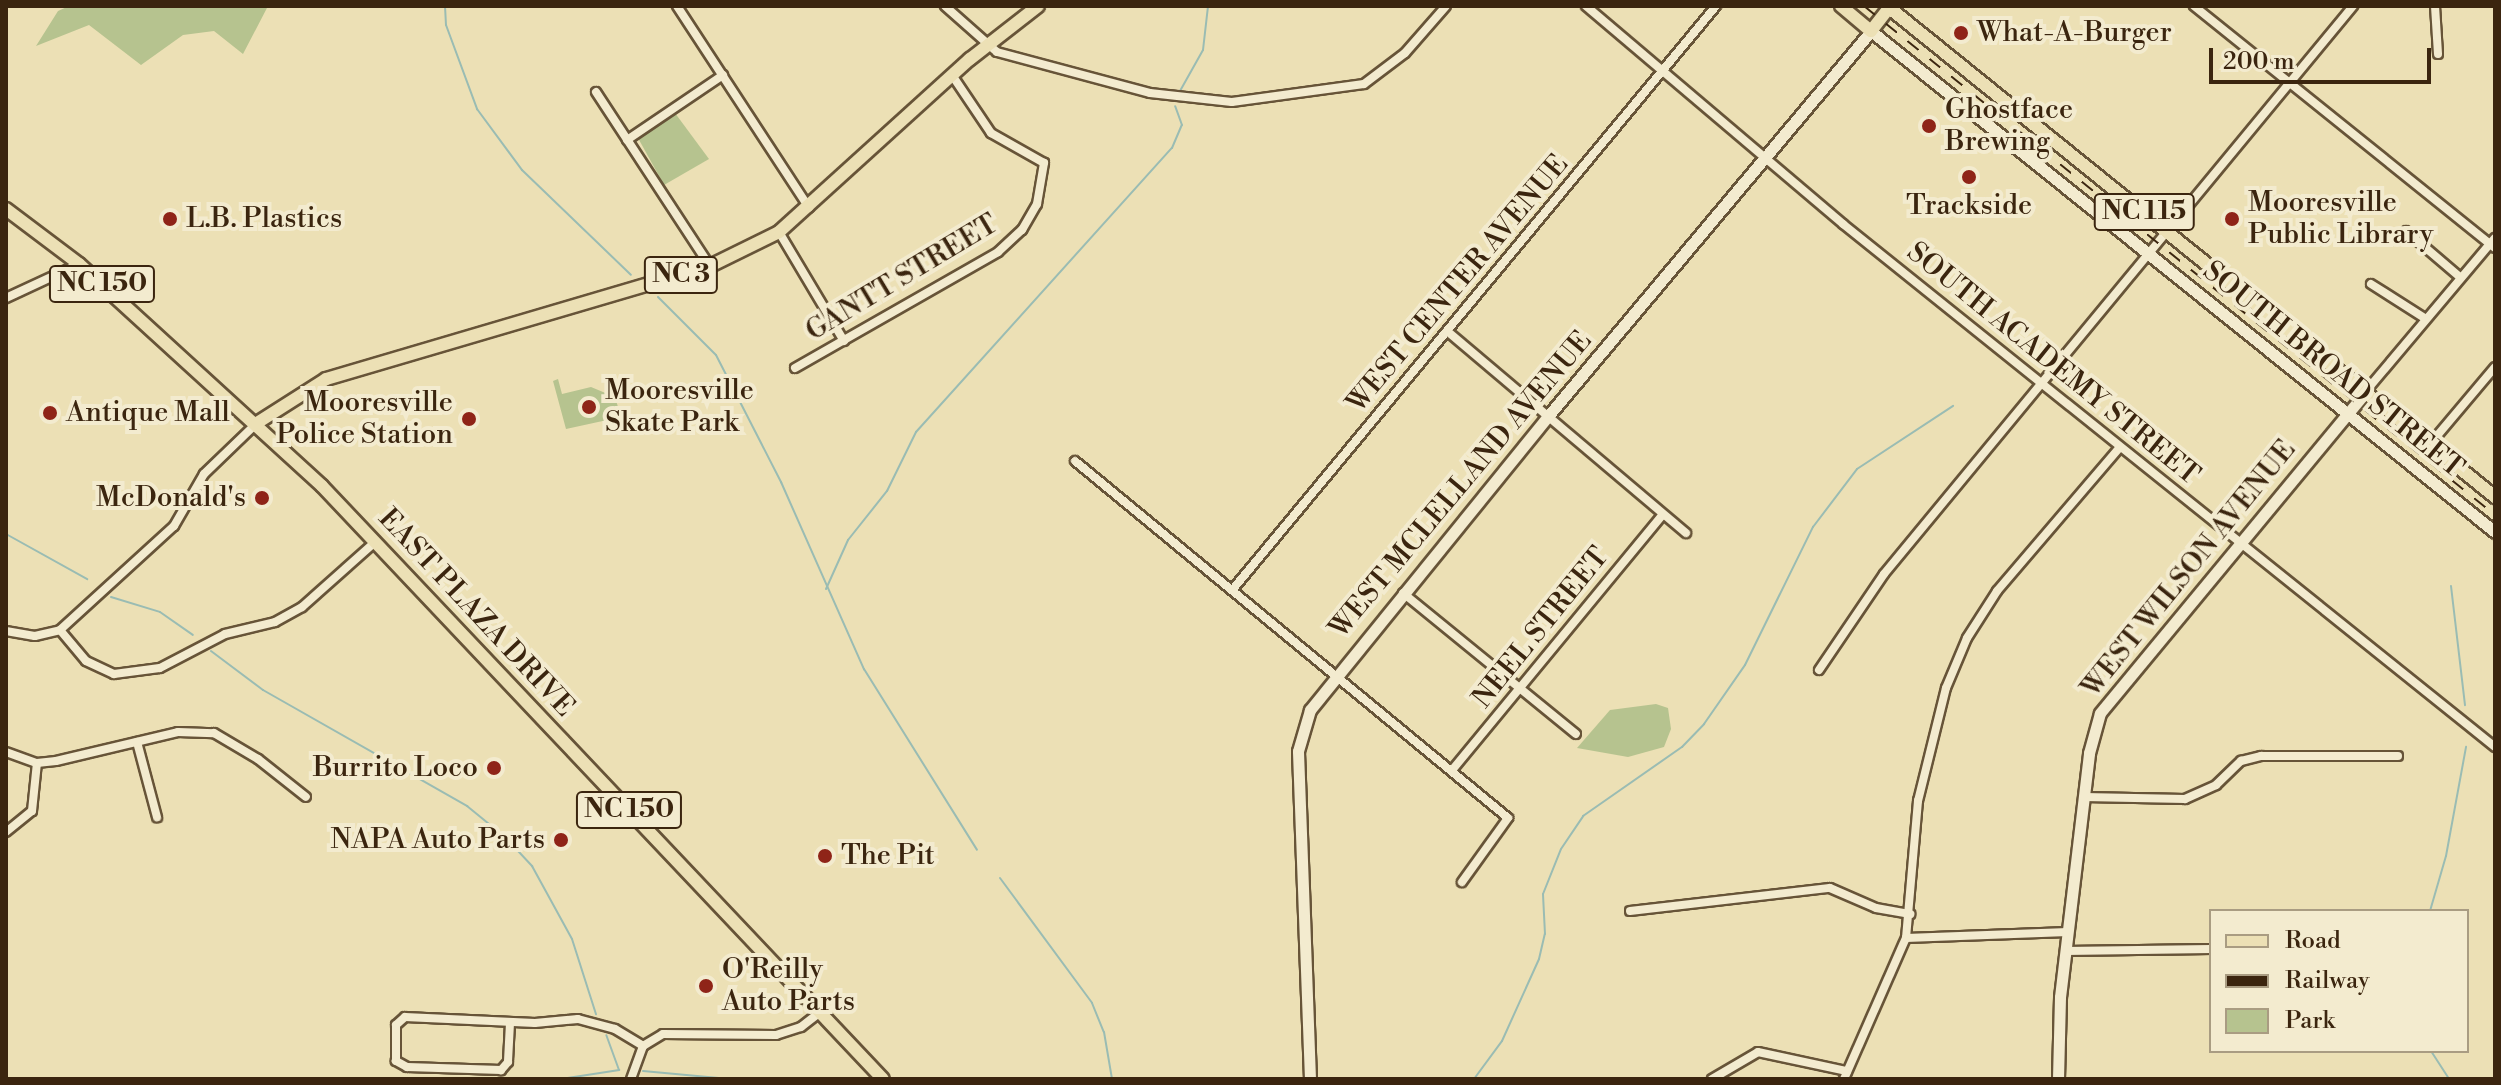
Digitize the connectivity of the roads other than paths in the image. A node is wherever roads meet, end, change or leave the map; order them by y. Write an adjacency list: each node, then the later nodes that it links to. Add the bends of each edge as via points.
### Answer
1 (677, 6): 16 (street)
2 (945, 6): 13 (street)
3 (1038, 6): 13 (main road, NC 3)
4 (1446, 6): 13 (street, via 1405,53 1364,84 1251,101 1150,93)
5 (1586, 6): 15 (street, SOUTH ACADEMY STREET)
6 (1716, 6): 15 (street, WEST CENTER AVENUE)
7 (1841, 6): 12 (main road, SOUTH BROAD STREET)
8 (2194, 6): 18 (street)
9 (2353, 6): 18 (street)
10 (2435, 6): 14 (street)
11 (1889, 7): 12 (main road, WEST MCLELLAND AVENUE / NC 115); 26 (main road, NC 115)
12 (1871, 31): 21 (street, WEST MCLELLAND AVENUE); 28 (street, SOUTH BROAD STREET)
13 (986, 45): 17 (main road, NC 3)
14 (2438, 54)
15 (1661, 71): 21 (street, SOUTH ACADEMY STREET); 35 (street, WEST CENTER AVENUE)
16 (723, 75): 20 (street); 23 (street)
17 (952, 75): 23 (main road, NC 3); 36 (street, GANTT STREET, via 991,133 1044,163 1037,204 1022,230 998,252)
18 (2290, 84): 26 (street); 27 (street)
19 (596, 92): 20 (street)
20 (627, 140): 30 (street)
21 (1762, 157): 39 (street, SOUTH ACADEMY STREET); 42 (street, WEST MCLELLAND AVENUE)
22 (6, 209): 29 (main road, EAST PLAZA DRIVE / NC 150)
23 (809, 209): 25 (main road, NC 3)
24 (2406, 231): 31 (street)
25 (779, 232): 30 (main road, NC 3); 36 (street)
26 (2169, 233): 28 (street); 40 (main road, NC 115)
27 (2493, 243): 31 (street)
28 (2152, 253): 39 (street); 41 (street, SOUTH BROAD STREET)
29 (79, 264): 33 (street); 43 (main road, EAST PLAZA DRIVE / NC 150)
30 (710, 266): 43 (main road, NC 3, via 326,379)
31 (2461, 278): 34 (street)
32 (2371, 284): 34 (street)
33 (6, 298)
34 (2426, 319): 40 (street)
35 (1447, 331): 42 (street); 53 (street, WEST CENTER AVENUE)
36 (844, 341): 38 (street, GANTT STREET)
37 (2495, 367): 44 (street)
38 (795, 368)
39 (2042, 385): 45 (street, SOUTH ACADEMY STREET); 57 (street, via 1860,604)
40 (2366, 391): 41 (street, WEST WILSON AVENUE); 44 (main road, NC 115)
41 (2348, 413): 49 (street, SOUTH BROAD STREET); 52 (street, WEST WILSON AVENUE)
42 (1548, 416): 48 (street); 54 (street, WEST MCLELLAND AVENUE)
43 (257, 423): 51 (main road, EAST PLAZA DRIVE / NC 150); 55 (street, via 204,474 174,526)
44 (2431, 443): 47 (main road, NC 115)
45 (2120, 447): 52 (street, SOUTH ACADEMY STREET); 73 (street, via 1997,591 1967,638 1942,700 1918,801)
46 (1075, 461): 53 (street)
47 (2495, 497)
48 (1663, 514): 50 (street); 59 (street, NEEL STREET)
49 (2495, 532)
50 (1686, 533)
51 (375, 542): 55 (street, via 302,607 275,622 225,634 150,671 114,674 86,661); 78 (main road, EAST PLAZA DRIVE / NC 150)
52 (2239, 542): 62 (street, SOUTH ACADEMY STREET); 68 (street, WEST WILSON AVENUE, via 2113,692 2092,732)
53 (1233, 589): 58 (street)
54 (1403, 593): 58 (street, WEST MCLELLAND AVENUE); 59 (street)
55 (60, 630): 56 (street, via 35,636)
56 (6, 631)
57 (1819, 670)
58 (1336, 674): 66 (street); 84 (street, WEST MCLELLAND AVENUE, via 1310,710 1298,751)
59 (1520, 689): 60 (street); 66 (street, NEEL STREET)
60 (1576, 734)
61 (137, 742): 65 (street); 67 (street, via 178,732 214,733); 69 (street)
62 (2495, 747)
63 (6, 752): 65 (street)
64 (2398, 756): 68 (street, via 2261,756 2241,761 2216,785 2185,799)
65 (37, 763): 70 (street, via 32,811)
66 (1453, 769): 71 (street, via 1508,818)
67 (306, 797)
68 (2084, 797): 74 (street, WEST WILSON AVENUE)
69 (157, 817)
70 (6, 832)
71 (1462, 882)
72 (1630, 911): 73 (street, via 1830,888 1876,908)
73 (1910, 914): 75 (street)
74 (2068, 932): 75 (street); 77 (street, WEST WILSON AVENUE)
75 (1906, 938): 81 (street)
76 (2209, 949): 77 (street)
77 (2065, 951): 86 (street, WEST WILSON AVENUE)
78 (820, 1012): 80 (street, via 801,1027 776,1035 685,1030 663,1034); 83 (main road, EAST PLAZA DRIVE / NC 150)
79 (510, 1023): 79 (street, via 405,1017 396,1025 396,1061 407,1067 501,1070 508,1062); 80 (street, via 598,1023)
80 (643, 1046): 82 (street)
81 (1845, 1075): 85 (street, via 1758,1052)
82 (631, 1079)
83 (883, 1079)
84 (1310, 1079)
85 (1712, 1079)
86 (2058, 1079)

